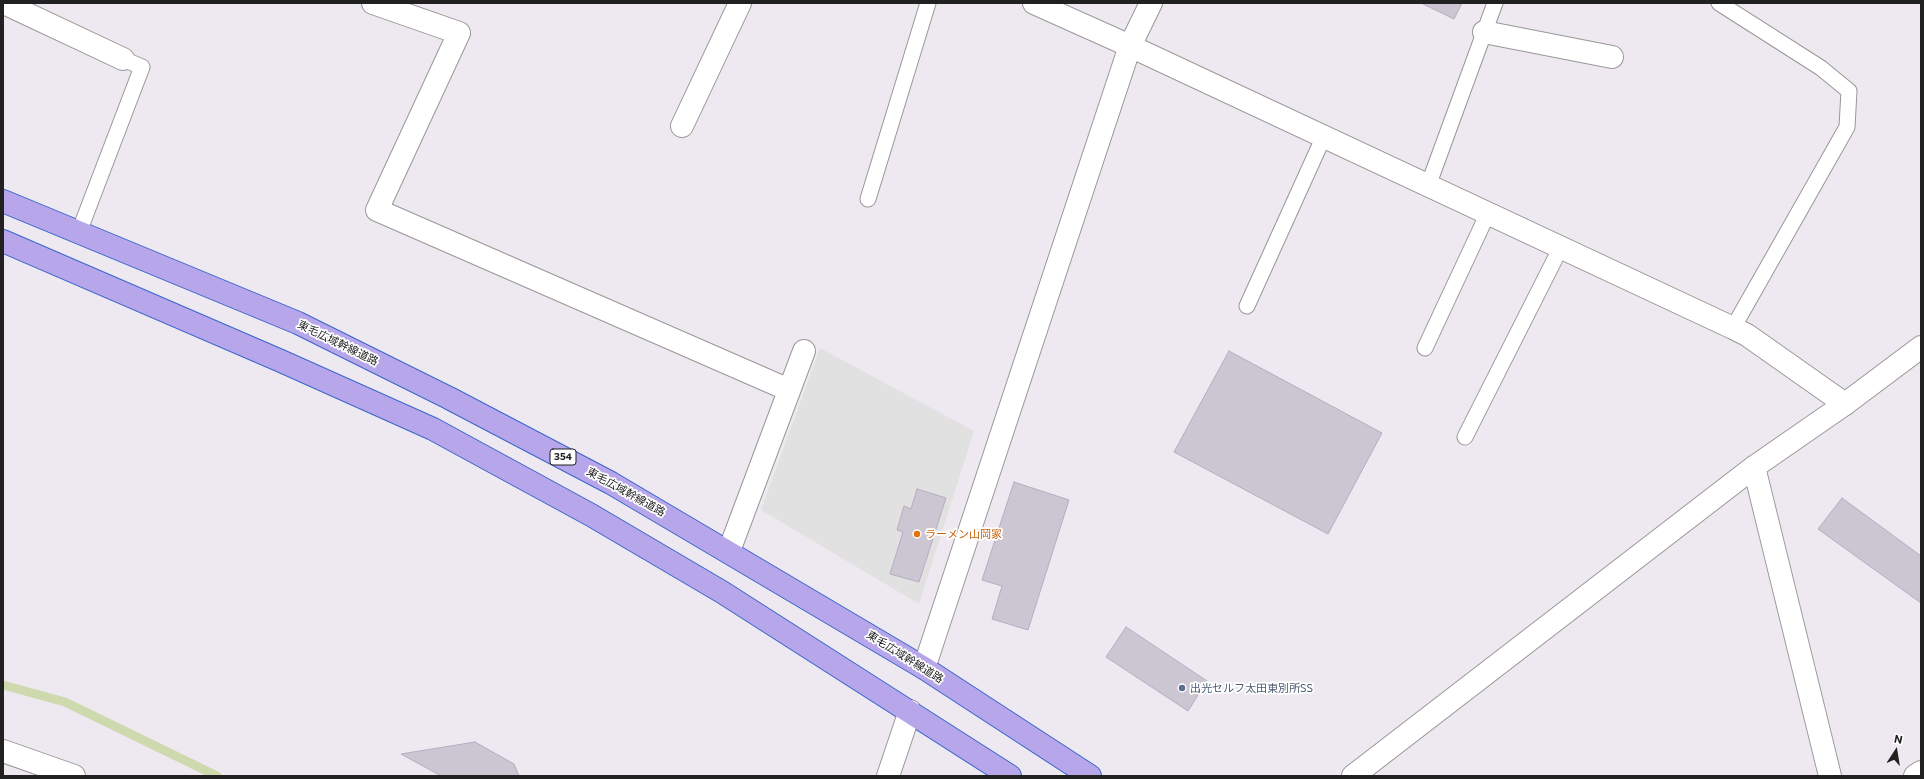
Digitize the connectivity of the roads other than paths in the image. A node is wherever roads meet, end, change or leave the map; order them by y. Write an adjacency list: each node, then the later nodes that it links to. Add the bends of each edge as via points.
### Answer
1 (4, 3): 12 (street)
2 (372, 3): 27 (street, via 459,32 377,210)
3 (740, 3): 13 (street)
4 (928, 3): 16 (lane)
5 (1034, 3): 10 (street)
6 (1151, 3): 10 (street)
7 (1495, 3): 9 (lane)
8 (1718, 3): 23 (lane, via 1821,68 1849,91 1847,127)
9 (1484, 32): 11 (street); 15 (lane)
10 (1130, 46): 14 (street); 32 (street)
11 (1612, 57)
12 (123, 59): 19 (lane, via 142,67)
13 (682, 126)
14 (1324, 136): 15 (street); 22 (lane)
15 (1428, 186): 18 (street)
16 (868, 199)
17 (3, 201): 19 (highway, 東毛広域幹線道路 / 354)
18 (1488, 213): 21 (street); 25 (lane)
19 (79, 232): 31 (highway, 東毛広域幹線道路 / 354, via 298,323 611,483)
20 (3, 241): 33 (highway, via 433,429 591,515 722,592)
21 (1561, 247): 23 (street); 29 (lane)
22 (1247, 306)
23 (1733, 328): 28 (street, via 1747,335)
24 (1921, 347): 28 (street)
25 (1425, 348)
26 (804, 351): 27 (street)
27 (789, 390): 31 (street)
28 (1845, 404): 30 (street)
29 (1465, 438)
30 (1754, 467): 40 (street); 41 (street)
31 (729, 551): 32 (highway, 東毛広域幹線道路 / 354)
32 (924, 668): 39 (highway, 東毛広域幹線道路 / 354)
33 (910, 711): 37 (street); 38 (highway)
34 (3, 751): 36 (street)
35 (1921, 772): 42 (street)
36 (65, 775)
37 (888, 776)
38 (1010, 776)
39 (1090, 776)
40 (1353, 776)
41 (1830, 776)
42 (1915, 776)

